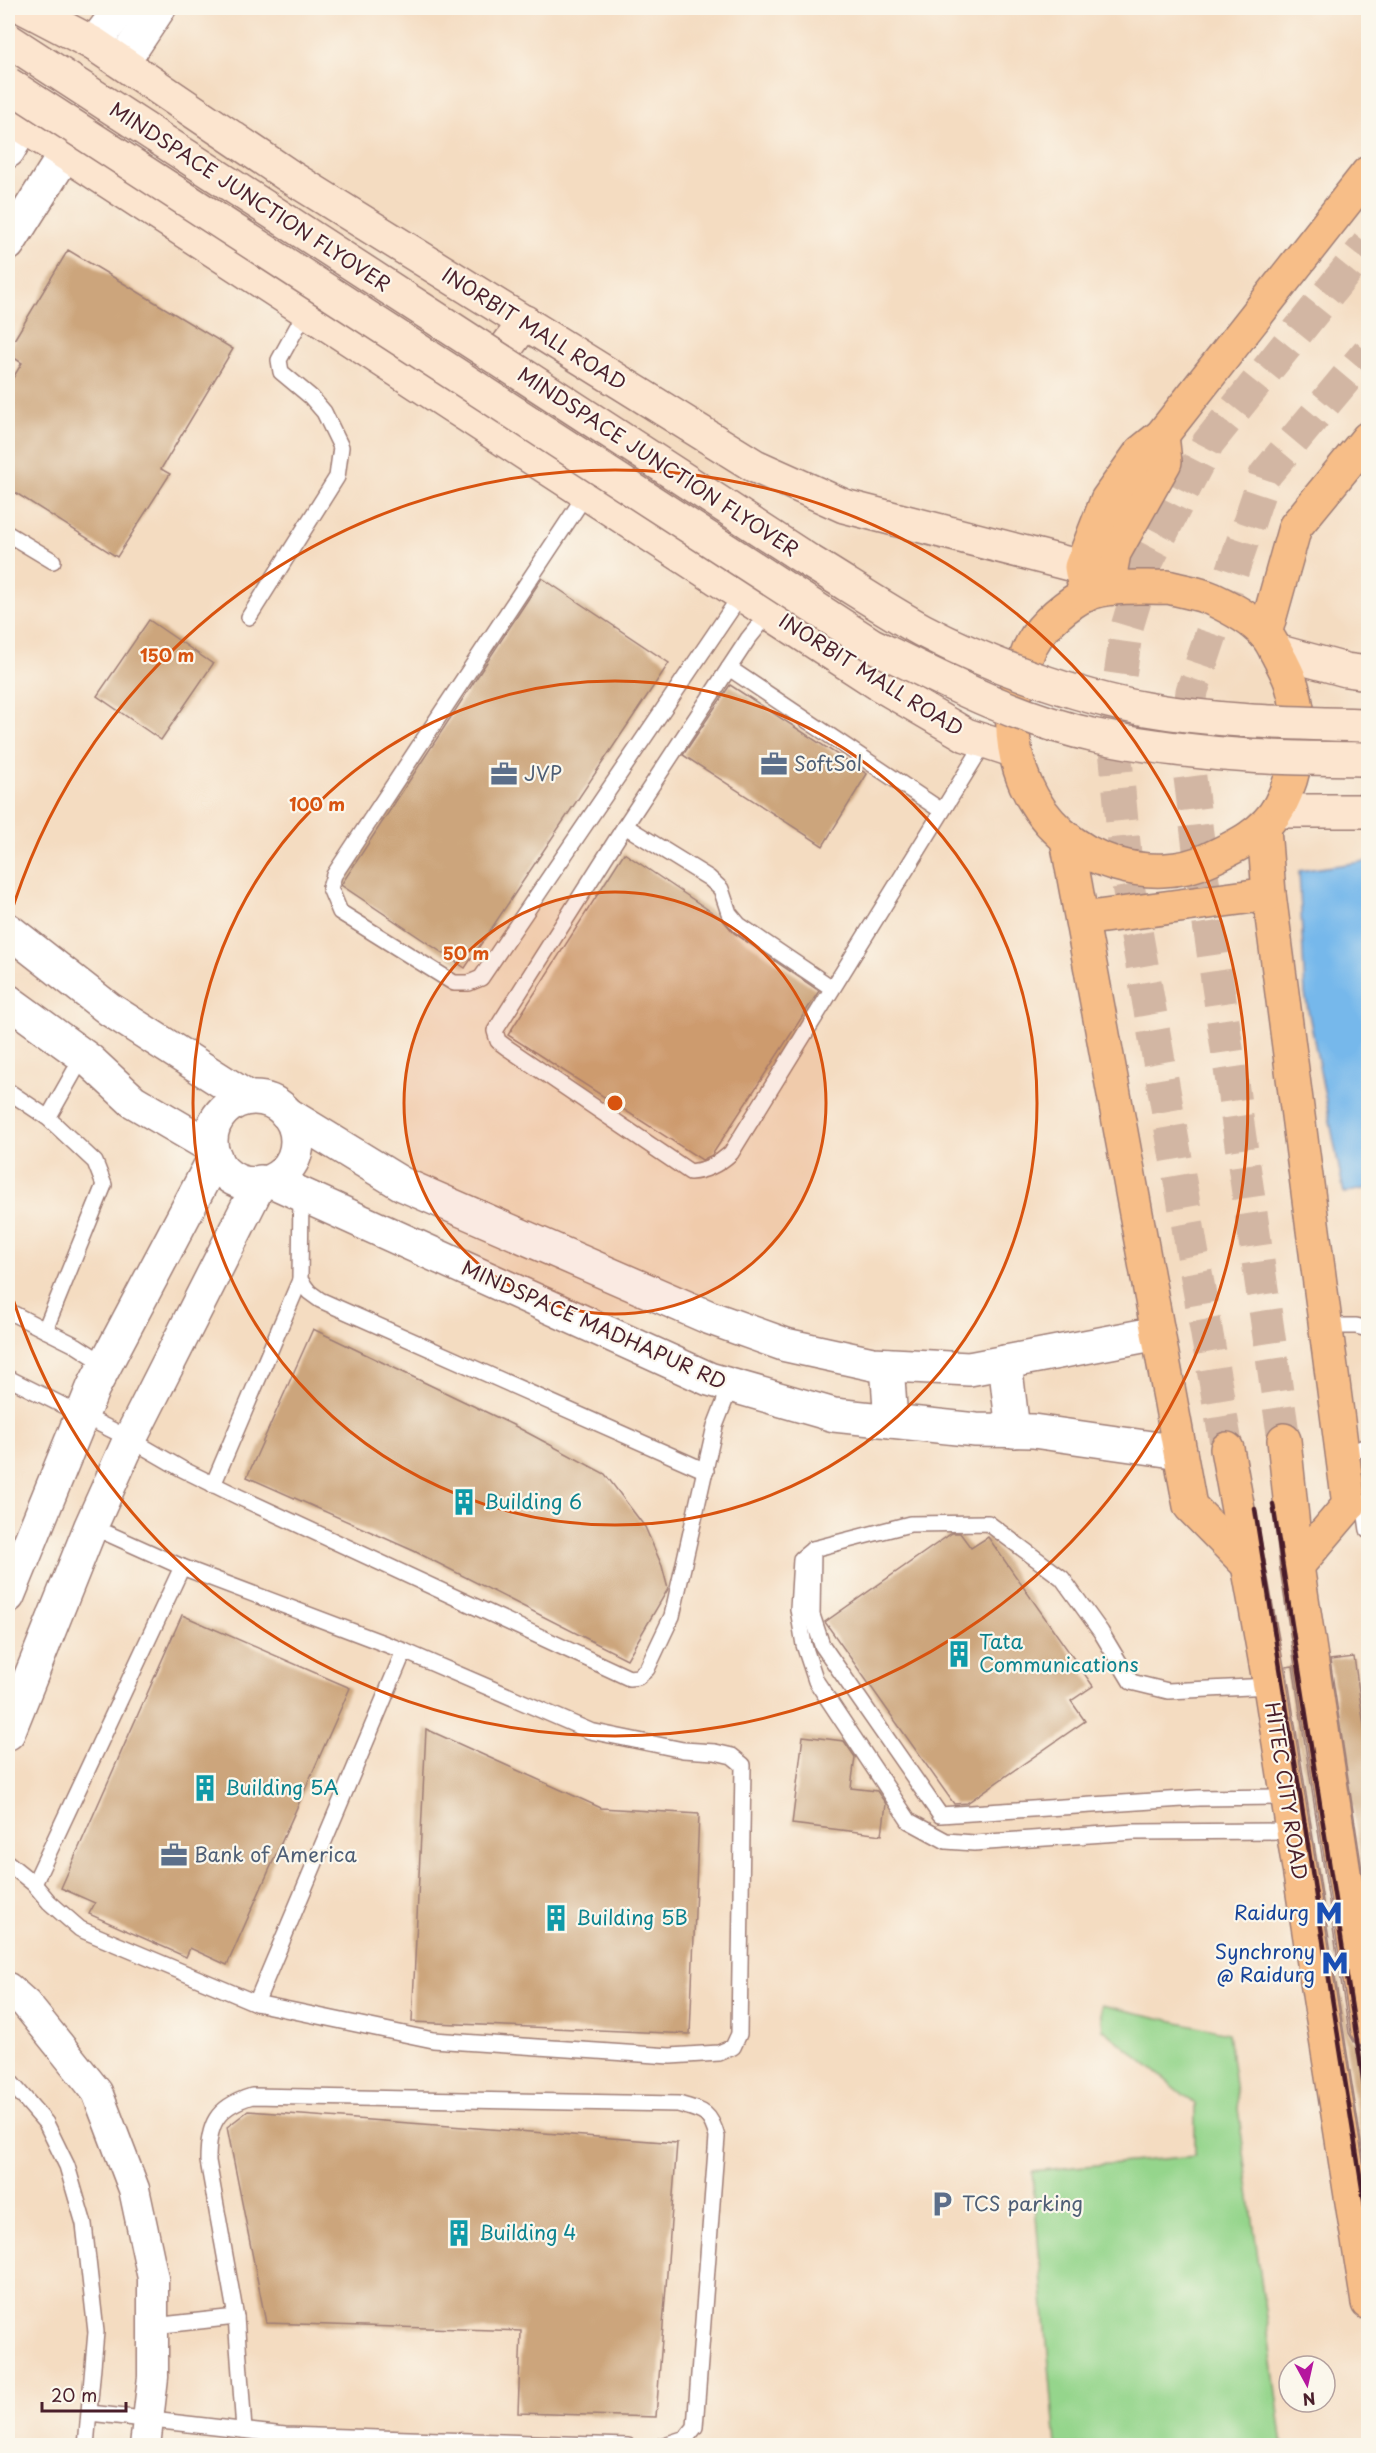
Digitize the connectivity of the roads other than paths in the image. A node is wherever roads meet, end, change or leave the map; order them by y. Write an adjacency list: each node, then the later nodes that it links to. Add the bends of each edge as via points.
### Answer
1 (25, 8): 5 (main road, INORBIT MALL ROAD)
2 (121, 8): 5 (street)
3 (159, 8): 6 (street)
4 (8, 40): 26 (main road, MINDSPACE JUNCTION FLYOVER, bridge, via 799,554 923,630 1036,678 1145,709 1274,722)
5 (94, 44): 6 (main road, INORBIT MALL ROAD)
6 (123, 63): 13 (main road, INORBIT MALL ROAD, via 289,176)
7 (8, 84): 28 (main road, MINDSPACE JUNCTION FLYOVER, bridge, via 881,650 959,688 1094,735 1249,756)
8 (13, 131): 9 (main road, INORBIT MALL ROAD)
9 (65, 154): 11 (street); 12 (main road, INORBIT MALL ROAD)
10 (1368, 173): 19 (main road, via 1162,435 1164,462 1114,553 1111,569)
11 (8, 244)
12 (306, 311): 14 (main road, INORBIT MALL ROAD); 22 (lane, via 279,360 280,372 311,397 336,433 341,447 336,477)
13 (525, 322): 14 (main road); 19 (main road, INORBIT MALL ROAD, via 755,466 834,501)
14 (459, 411): 16 (main road, INORBIT MALL ROAD)
15 (1368, 438): 23 (main road, via 1295,527)
16 (586, 494): 20 (main road, INORBIT MALL ROAD); 20 (lane, via 334,875 330,888 340,912 454,983 481,978)
17 (8, 534): 18 (lane)
18 (53, 561)
19 (1094, 584): 23 (main road, via 1168,587 1211,598 1250,622); 27 (main road, via 1053,617 1033,641 1016,683 1012,722)
20 (741, 594): 21 (main road, INORBIT MALL ROAD)
21 (769, 613): 24 (lane); 27 (main road, INORBIT MALL ROAD, via 966,735)
22 (249, 618)
23 (1270, 642): 25 (main road, via 1346,670); 31 (main road, via 1292,685 1299,723 1289,789)
24 (729, 668): 29 (lane); 32 (lane)
25 (1368, 673)
26 (1368, 725)
27 (1000, 747): 29 (lane); 33 (main road, via 1043,815)
28 (1368, 759)
29 (942, 811): 37 (lane)
30 (1368, 811): 31 (main road)
31 (1270, 819): 33 (main road, via 1233,848 1201,863 1167,870 1132,869 1098,858); 34 (main road)
32 (625, 826): 37 (lane, via 709,878 721,889 729,913 739,925); 37 (lane, via 500,1022 495,1031 498,1041 690,1172 702,1171 731,1153)
33 (1067, 840): 35 (main road)
34 (1269, 894): 35 (main road); 48 (main road)
35 (1082, 919): 51 (main road)
36 (8, 930): 41 (street, via 109,1008)
37 (832, 988)
38 (8, 1001): 39 (street)
39 (82, 1056): 43 (lane); 44 (street, via 133,1101)
40 (8, 1091): 43 (lane)
41 (248, 1098): 42 (street, via 269,1101); 44 (street, via 232,1103 219,1114 211,1129)
42 (286, 1113): 45 (street, via 296,1130 296,1150); 54 (street, via 402,1184 708,1317 786,1345)
43 (48, 1118): 50 (lane, via 95,1162 104,1185)
44 (212, 1151): 45 (street, via 221,1171 245,1184); 53 (street)
45 (278, 1186): 46 (lane); 56 (street, MINDSPACE MADHAPUR RD); 60 (street)
46 (300, 1280): 65 (lane, via 320,1300); 66 (lane)
47 (8, 1311): 50 (lane)
48 (1326, 1326): 49 (lane); 63 (main road)
49 (1368, 1329)
50 (45, 1330): 53 (lane)
51 (1158, 1333): 52 (street); 64 (main road)
52 (1005, 1362): 54 (street, via 969,1369); 59 (street)
53 (105, 1365): 57 (street)
54 (887, 1365): 58 (street)
55 (9, 1384): 57 (lane)
56 (732, 1385): 58 (street, MINDSPACE MADHAPUR RD, via 834,1415); 65 (lane, via 715,1426)
57 (80, 1416): 60 (lane); 73 (street)
58 (891, 1421): 59 (street, MINDSPACE MADHAPUR RD)
59 (1013, 1431): 64 (street, MINDSPACE MADHAPUR RD)
60 (130, 1439): 66 (lane); 68 (street)
61 (1284, 1440): 71 (main road)
62 (1227, 1449): 70 (main road, HITEC CITY ROAD)
63 (1356, 1451): 67 (main road)
64 (1180, 1452): 70 (main road, via 1190,1506)
65 (706, 1471): 66 (lane, via 672,1616 646,1669 638,1677 629,1678)
66 (213, 1485)
67 (1363, 1510): 71 (main road)
68 (91, 1526): 72 (lane); 76 (street)
69 (813, 1549): 75 (lane, via 910,1524 988,1523 1062,1578 1131,1682 1168,1691); 77 (lane, via 812,1615 822,1645 940,1815 1198,1798); 78 (lane, via 801,1559 798,1609 816,1681 909,1821 946,1841 974,1843 1134,1832)
70 (1248, 1565): 75 (main road, HITEC CITY ROAD)
71 (1297, 1566): 81 (main road)
72 (182, 1567): 74 (lane); 80 (lane)
73 (9, 1586)
74 (404, 1651): 83 (lane); 83 (lane, via 590,1731 683,1750 715,1752 732,1756 743,1765 739,2034 733,2047 719,2053 670,2056 433,2040)
75 (1270, 1686): 77 (main road, HITEC CITY ROAD)
76 (8, 1733)
77 (1287, 1797): 78 (main road, HITEC CITY ROAD)
78 (1292, 1831): 86 (main road, HITEC CITY ROAD)
79 (8, 1863): 80 (lane)
80 (34, 1884): 83 (lane, via 80,1929)
81 (1359, 1915): 84 (main road)
82 (8, 1988): 88 (street, via 26,2004 97,2092 134,2189 153,2278)
83 (256, 2003)
84 (1368, 2030)
85 (8, 2079): 89 (lane, via 46,2123 67,2166 84,2224 96,2332)
86 (1368, 2303)
87 (236, 2317): 88 (lane); 90 (lane); 94 (lane, via 208,2161 208,2138 217,2117 231,2102 264,2096 678,2104 702,2111 712,2120 717,2137 695,2427 686,2438)
88 (153, 2326): 91 (street)
89 (90, 2413): 91 (lane); 92 (lane)
90 (244, 2430): 91 (lane); 93 (lane)
91 (147, 2433)
92 (86, 2445)
93 (628, 2445)
94 (661, 2445)

